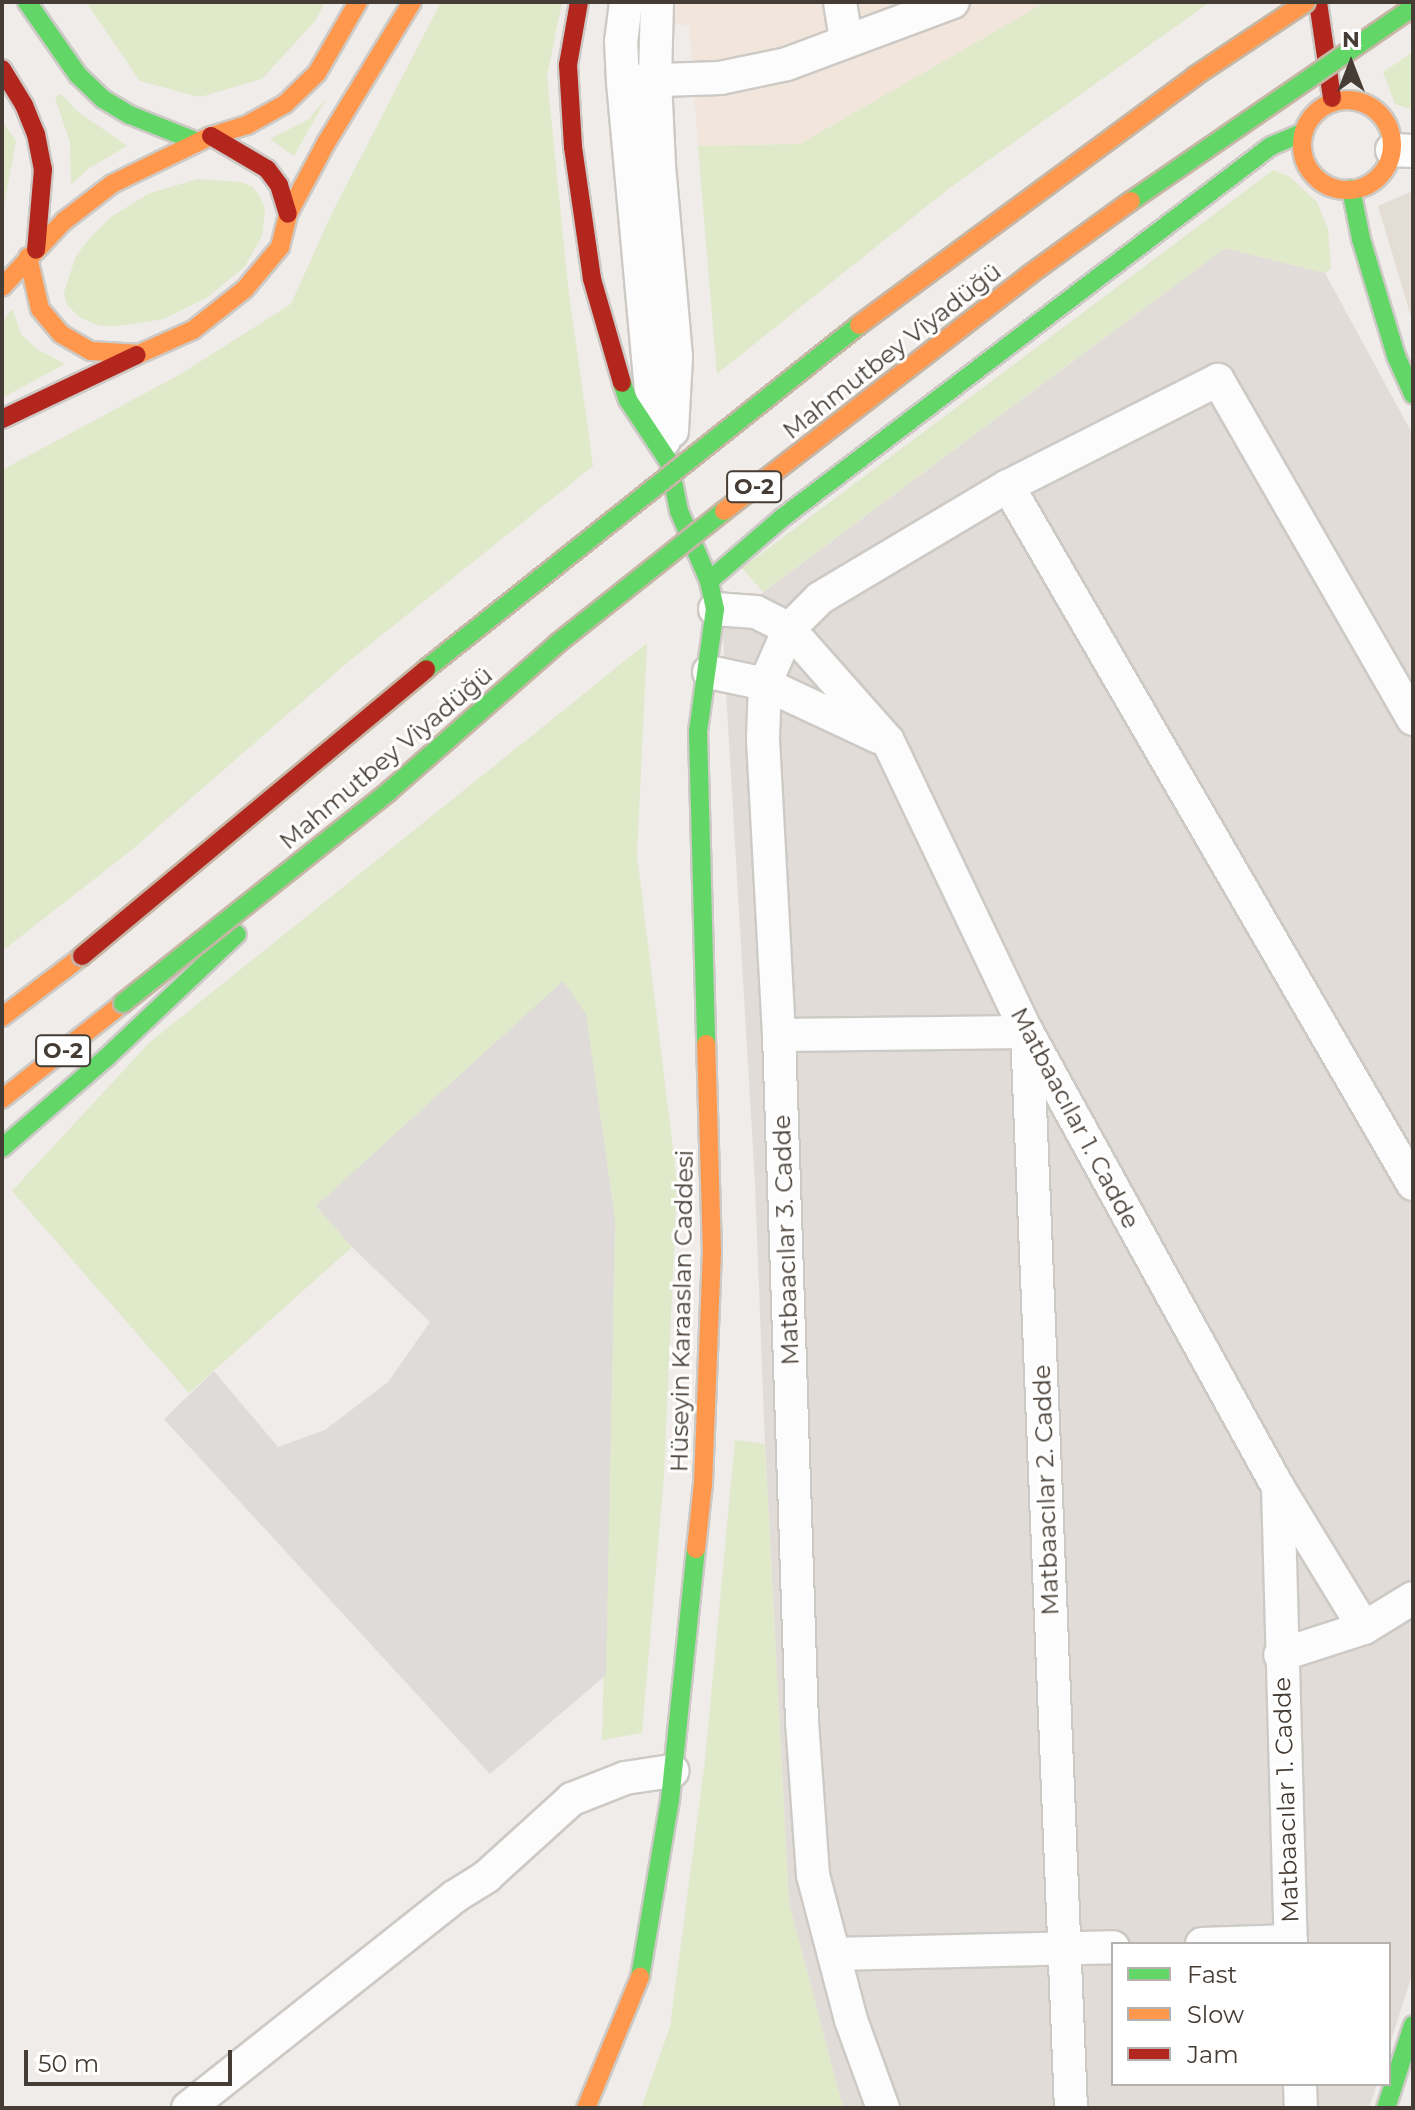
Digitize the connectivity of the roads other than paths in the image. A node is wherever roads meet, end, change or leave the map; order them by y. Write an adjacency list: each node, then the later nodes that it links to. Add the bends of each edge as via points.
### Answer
1 (27, 2): 18 (main road, via 78,75 103,99 130,115)
2 (358, 2): 18 (main road, via 317,73 285,104 247,125)
3 (412, 2): 21 (main road)
4 (579, 2): 28 (main road, via 568,65 573,147 592,279 628,400)
5 (626, 2): 15 (street)
6 (657, 2): 14 (street)
7 (840, 2): 12 (street)
8 (953, 2): 12 (street)
9 (1306, 2): 37 (main road, Mahmutbey Viyadüğü / O-2, bridge, via 936,265 715,435)
10 (1318, 2): 16 (main road)
11 (1413, 7): 36 (main road, Mahmutbey Viyadüğü / O-2, bridge, via 1215,140 1029,275 558,643)
12 (846, 41): 14 (street, via 787,64 720,78)
13 (2, 69): 22 (main road, via 30,120 43,169)
14 (655, 80): 15 (street); 28 (street, via 676,357)
15 (623, 82): 28 (street, via 651,388)
16 (1333, 102): 17 (main road, via 1320,109); 19 (main road, via 1347,100 1375,110)
17 (1304, 132): 20 (main road, via 1305,161 1312,173 1336,188); 30 (main road, via 1271,146 782,518)
18 (205, 139): 21 (main road, via 267,169 279,185); 22 (main road, via 112,184)
19 (1402, 150): 20 (main road, via 1378,177)
20 (1351, 189): 24 (main road, via 1361,239)
21 (288, 214): 25 (main road, via 280,247 245,289 193,330)
22 (32, 253): 23 (main road); 25 (main road, via 40,309 61,334 91,351)
23 (2, 287)
24 (1405, 353): 26 (main road)
25 (139, 354): 27 (main road)
26 (1413, 394)
27 (2, 419)
28 (669, 460): 30 (main road, Hüseyin Karaaslan Caddesi, via 679,511)
29 (1008, 486): 31 (street, Matbaacılar 3. Cadde, via 820,598); 34 (street, Matbaacılar 3. Cadde, via 1218,380); 42 (street)
30 (712, 595): 31 (street, Matbaacılar 1. Cadde); 32 (main road, Hüseyin Karaaslan Caddesi)
31 (789, 629): 33 (street, Matbaacılar 3. Cadde); 35 (street, Matbaacılar 1. Cadde)
32 (709, 672): 33 (street); 47 (main road, Hüseyin Karaaslan Caddesi, via 698,732 712,1253 703,1484)
33 (765, 684): 35 (street); 39 (street, Matbaacılar 3. Cadde, via 763,738)
34 (1413, 719)
35 (888, 741): 38 (street, Matbaacılar 1. Cadde)
36 (388, 792): 40 (main road, Mahmutbey Viyadüğü / O-2, bridge); 41 (main road, bridge)
37 (2, 1017)
38 (1027, 1032): 39 (street); 43 (street, Matbaacılar 1. Cadde); 50 (street, Matbaacılar 2. Cadde)
39 (779, 1035): 51 (street, Matbaacılar 3. Cadde, via 802,1722 813,1875)
40 (2, 1099)
41 (2, 1148)
42 (1413, 1184)
43 (1278, 1487): 45 (street, Matbaacılar 1. Cadde); 46 (street, Matbaacılar 1. Cadde)
44 (1413, 1598): 45 (street)
45 (1364, 1628): 46 (street, Matbaacılar 1. Cadde)
46 (1280, 1655): 48 (street, Matbaacılar 1. Cadde)
47 (672, 1771): 54 (street, via 625,1778 572,1799 487,1876); 55 (main road, Hüseyin Karaaslan Caddesi, via 640,1979)
48 (1291, 1942)
49 (1111, 1947): 50 (street)
50 (1064, 1948): 51 (street); 57 (street, Matbaacılar 2. Cadde)
51 (834, 1954): 56 (street, Matbaacılar 3. Cadde)
52 (1411, 2036): 59 (main road)
53 (1300, 2086): 58 (street)
54 (188, 2108)
55 (586, 2108)
56 (883, 2108)
57 (1071, 2108)
58 (1301, 2108)
59 (1386, 2108)

